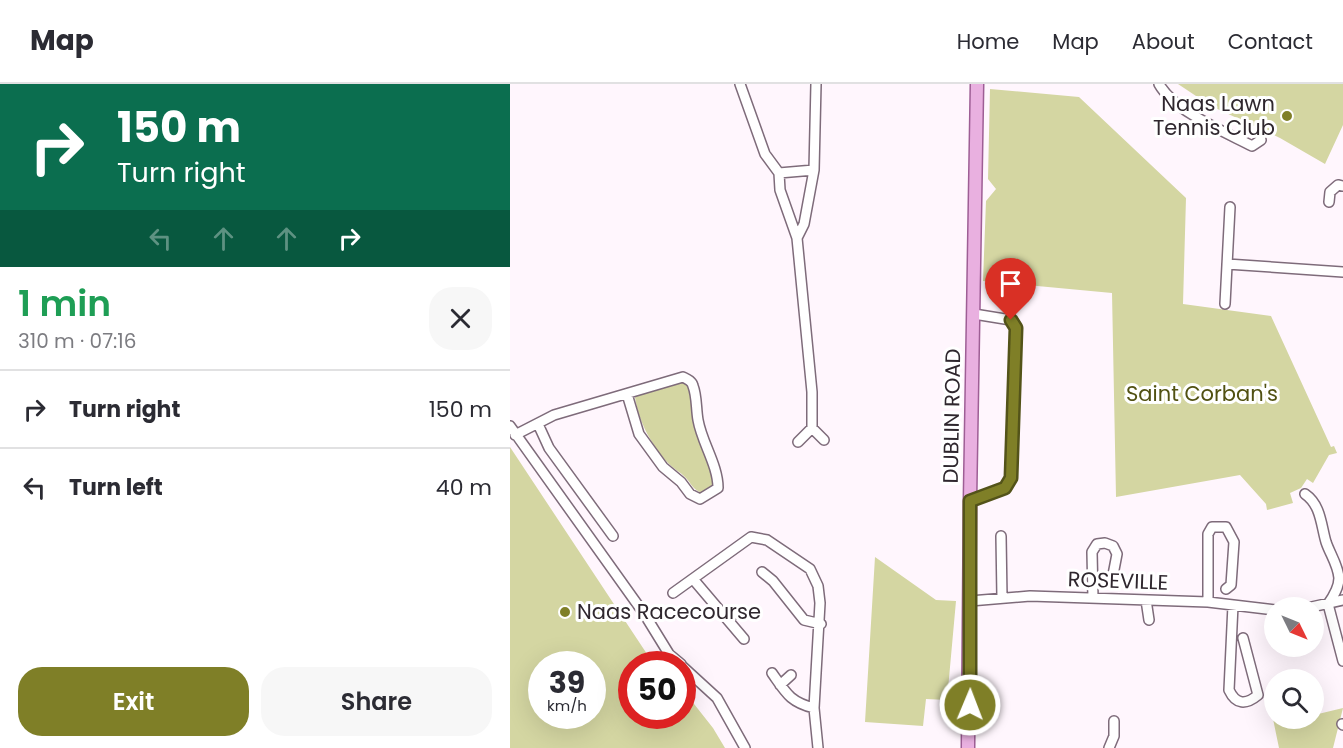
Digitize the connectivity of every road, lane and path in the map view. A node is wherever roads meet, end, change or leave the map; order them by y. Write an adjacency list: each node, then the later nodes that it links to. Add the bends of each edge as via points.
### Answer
1 (740, 84): 7 (street, via 765,154)
2 (816, 84): 6 (street)
3 (978, 84): 15 (main road, DUBLIN ROAD)
4 (1159, 84): 5 (street, via 1170,99 1229,134 1252,146)
5 (1261, 140)
6 (814, 170): 7 (street); 11 (street, via 804,224)
7 (780, 173): 11 (street, via 780,190)
8 (1343, 186): 9 (street, via 1338,185 1330,192)
9 (1329, 202)
10 (1230, 207): 12 (street)
11 (797, 238): 18 (street, via 811,370)
12 (1227, 264): 13 (street); 14 (street)
13 (1343, 272)
14 (1226, 304)
15 (974, 314): 23 (main road, DUBLIN ROAD); 23 (street, via 1011,320 1016,328 1011,478 1005,488)
16 (627, 394): 16 (street, via 683,377 690,381 698,421 718,475 718,488 700,499 663,467 639,434); 17 (street, via 554,415)
17 (538, 424): 19 (street); 24 (street, via 549,448)
18 (812, 428): 20 (street); 21 (street)
19 (513, 430): 50 (street)
20 (824, 440)
21 (798, 442)
22 (1305, 494): 39 (street, via 1320,515 1339,580)
23 (970, 501): 37 (main road, DUBLIN ROAD)
24 (613, 536)
25 (1001, 536): 33 (street)
26 (762, 572): 30 (street)
27 (781, 574): 30 (street)
28 (693, 579): 32 (street); 44 (street); 46 (street, via 752,537 767,540 810,569 818,585)
29 (1112, 580): 34 (street, via 1117,554 1113,546 1097,544 1092,552)
30 (773, 581): 46 (street, via 804,620)
31 (1226, 589): 38 (street, via 1231,585 1234,542 1226,527 1212,527 1208,534)
32 (673, 593)
33 (1002, 598): 34 (street, ROSEVILLE); 37 (street, ROSEVILLE)
34 (1093, 598): 35 (street, ROSEVILLE)
35 (1146, 600): 38 (street, ROSEVILLE); 45 (street)
36 (1343, 600): 39 (street)
37 (970, 601): 60 (main road, DUBLIN ROAD)
38 (1208, 602): 40 (street, ROSEVILLE)
39 (1328, 604): 41 (street); 47 (street)
40 (1233, 605): 42 (street, ROSEVILLE); 48 (street, via 1229,690 1239,703 1249,703 1258,695)
41 (1324, 605)
42 (1264, 609)
43 (736, 611): 44 (street)
44 (728, 620): 49 (street)
45 (1149, 620)
46 (821, 624): 56 (street)
47 (1339, 628): 51 (street)
48 (1243, 638)
49 (744, 639)
50 (667, 651)
51 (1343, 661)
52 (772, 673): 55 (street)
53 (792, 675): 55 (street)
54 (696, 678): 58 (street, via 717,698)
55 (780, 685): 56 (street, via 794,701)
56 (814, 708): 59 (street)
57 (1114, 721): 61 (street)
58 (745, 748)
59 (818, 748)
60 (968, 748)
61 (1109, 748)

